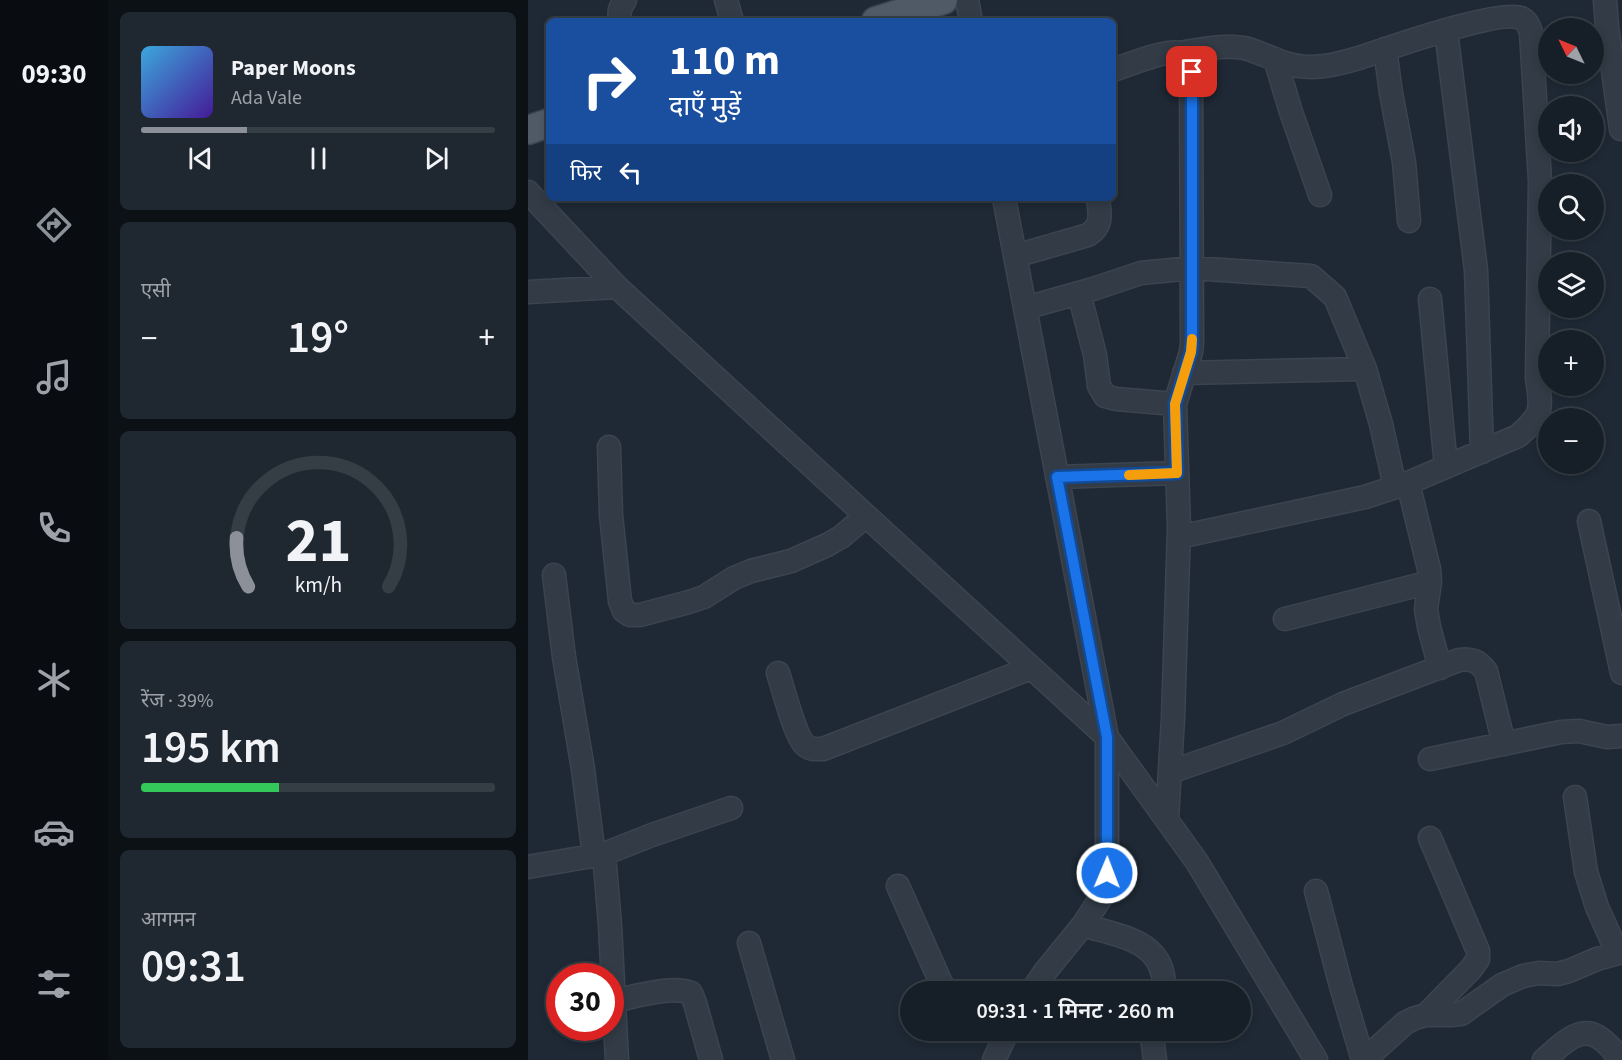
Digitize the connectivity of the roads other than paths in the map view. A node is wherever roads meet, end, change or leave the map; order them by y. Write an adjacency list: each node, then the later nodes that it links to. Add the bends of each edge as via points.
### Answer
1 (625, 0): 8 (street)
2 (726, 0): 9 (street)
3 (943, 0): 7 (main road)
4 (967, 0): 10 (street)
5 (1605, 0): 17 (street)
6 (1526, 9): 11 (street); 35 (street, via 1531,32 1540,181 1537,378 1541,400 1533,423 1518,436)
7 (883, 13)
8 (619, 18)
9 (731, 18)
10 (970, 18)
11 (1446, 31): 12 (street); 35 (street, via 1476,270)
12 (1385, 49): 14 (street, via 1337,65 1300,66); 23 (street, via 1404,162)
13 (1180, 53): 14 (street, via 1242,48); 15 (street, via 1170,52); 25 (street, via 1191,62 1192,72)
14 (1275, 60): 20 (street)
15 (1116, 69)
16 (546, 124): 18 (main road)
17 (1621, 129)
18 (528, 130)
19 (528, 192): 26 (street)
20 (1320, 195)
21 (1005, 201): 24 (street)
22 (1098, 201): 24 (street, via 1099,222 1088,236)
23 (1409, 221)
24 (1015, 256): 30 (street)
25 (1192, 268): 28 (street, via 1141,273); 31 (street, via 1311,276 1335,297); 32 (street, via 1192,343)
26 (617, 287): 27 (street); 40 (street)
27 (528, 292)
28 (1079, 293): 30 (street); 33 (street, via 1099,386 1106,396)
29 (1430, 299): 36 (street)
30 (1025, 308): 38 (street)
31 (1365, 369): 32 (street); 39 (street)
32 (1184, 373): 33 (street)
33 (1175, 404): 37 (street)
34 (609, 447): 40 (street, via 620,601 630,615 704,597 734,578 791,561 841,537)
35 (1482, 452): 36 (street)
36 (1446, 467): 39 (street)
37 (1177, 473): 38 (street); 42 (street)
38 (1057, 477): 52 (street)
39 (1402, 485): 42 (street, via 1365,497); 44 (street)
40 (866, 516): 47 (street)
41 (1589, 521): 46 (street)
42 (1179, 537): 55 (street)
43 (554, 575): 60 (street, via 564,657)
44 (1430, 582): 45 (street); 48 (street, via 1426,609)
45 (1285, 619)
46 (1619, 639): 50 (street)
47 (1031, 668): 49 (street, via 814,750 799,738); 52 (street)
48 (1440, 668): 53 (street, via 1469,658 1480,663 1486,671); 55 (street, via 1343,704 1283,733)
49 (778, 674)
50 (1622, 674)
51 (1622, 736): 53 (street, via 1579,731)
52 (1107, 737): 58 (street); 64 (street, via 1107,873 1100,899)
53 (1504, 744): 54 (street)
54 (1430, 759)
55 (1170, 772): 58 (street)
56 (1575, 797): 66 (street, via 1586,872 1597,907)
57 (730, 808): 60 (street)
58 (1167, 819): 81 (street)
59 (1430, 838): 72 (street, via 1478,959)
60 (599, 855): 61 (street); 67 (street)
61 (528, 867)
62 (898, 886): 68 (street)
63 (1316, 891): 82 (street)
64 (1083, 925): 69 (street); 70 (street, via 1146,947 1162,969)
65 (749, 943): 78 (street)
66 (1620, 952): 72 (street, via 1557,974 1523,976 1502,985 1461,1014)
67 (611, 963)
68 (940, 981)
69 (1039, 981)
70 (1163, 981)
71 (624, 999): 77 (street, via 667,991 691,993)
72 (1426, 1015): 82 (street, via 1405,1023)
73 (616, 1041): 76 (street)
74 (1003, 1041): 79 (street)
75 (1152, 1041): 80 (street)
76 (617, 1060)
77 (711, 1060)
78 (783, 1060)
79 (994, 1060)
80 (1155, 1060)
81 (1316, 1060)
82 (1363, 1060)
83 (1544, 1060): 84 (street, via 1570,1037 1593,1034)
84 (1621, 1060)

